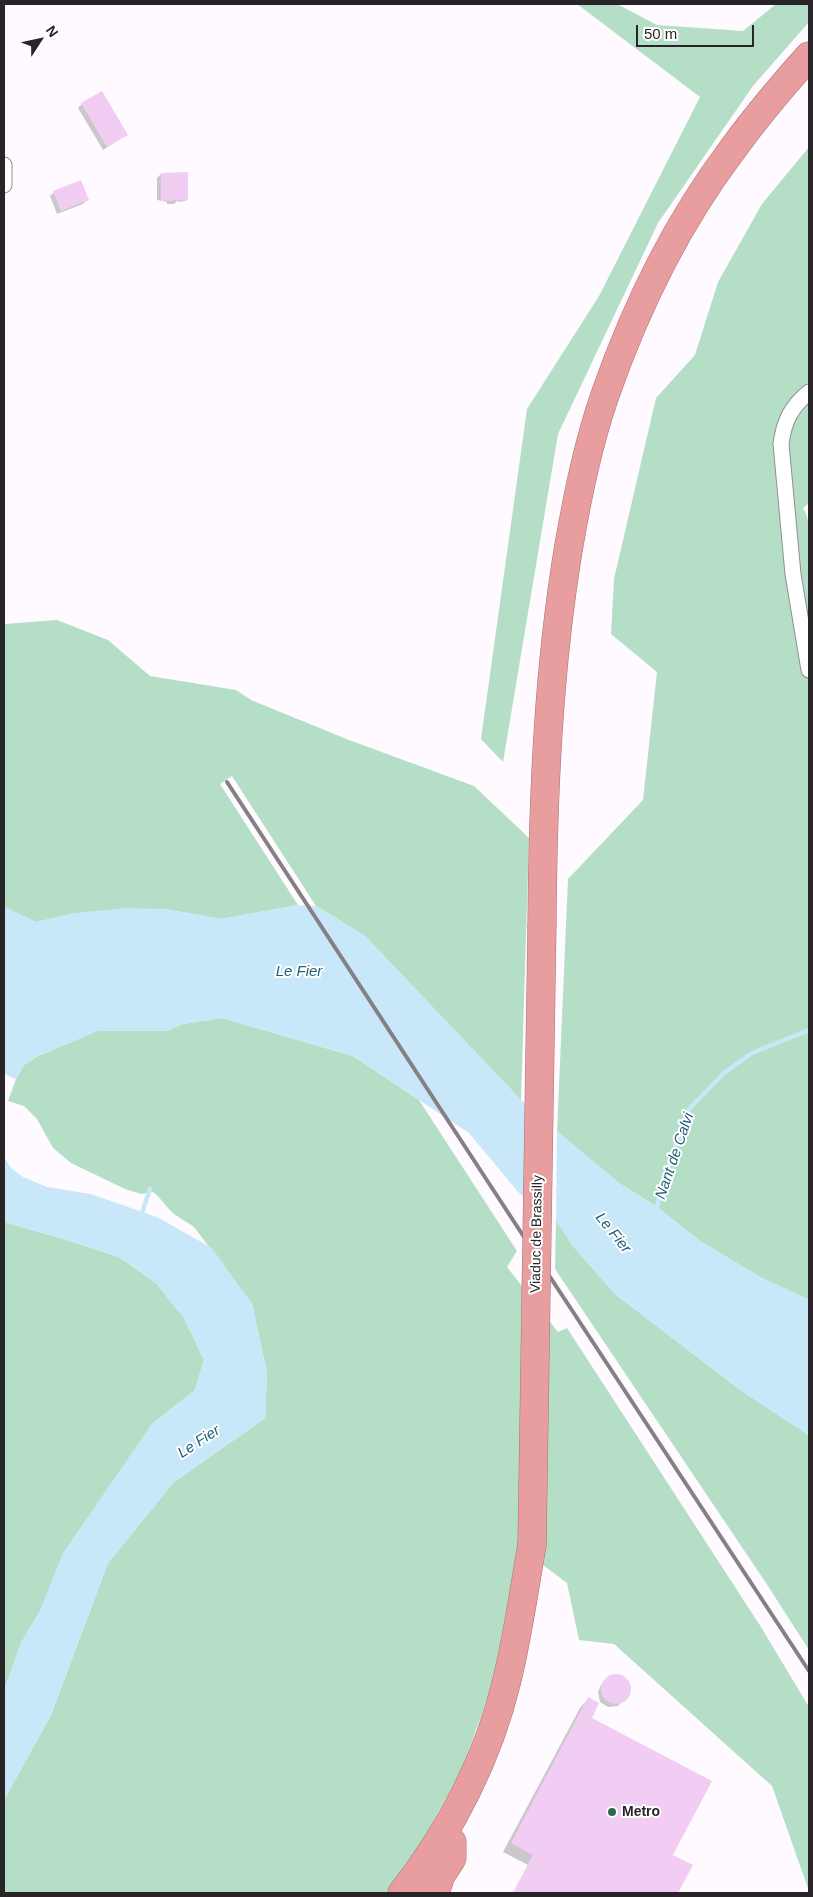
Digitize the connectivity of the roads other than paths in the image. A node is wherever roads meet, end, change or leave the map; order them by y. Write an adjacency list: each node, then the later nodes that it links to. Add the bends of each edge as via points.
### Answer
1 (809, 56): 6 (highway, Viaduc de Brassilly, bridge, via 730,151 660,265 605,395 576,502 552,677 543,838)
2 (4, 165): 3 (street)
3 (4, 184)
4 (809, 392): 5 (street, via 791,411 783,426 781,444 793,574)
5 (809, 670)
6 (532, 1545): 7 (highway, via 533,1604 522,1670 499,1744); 8 (highway, via 507,1681 482,1757 460,1804)
7 (452, 1842): 9 (highway); 10 (highway, via 452,1858)
8 (402, 1893)
9 (416, 1893)
10 (435, 1893)

